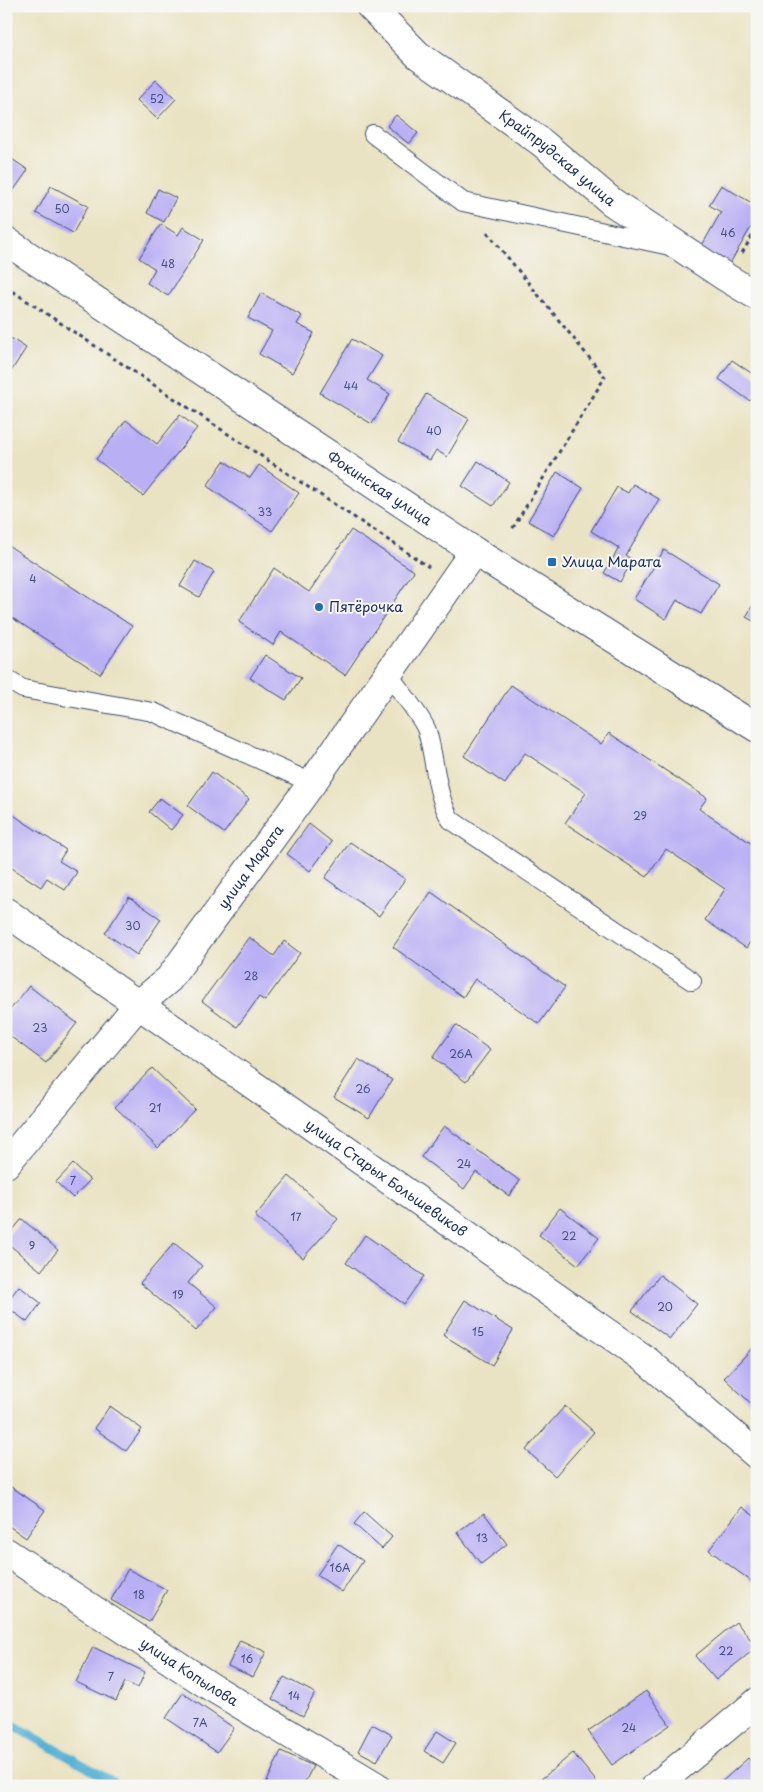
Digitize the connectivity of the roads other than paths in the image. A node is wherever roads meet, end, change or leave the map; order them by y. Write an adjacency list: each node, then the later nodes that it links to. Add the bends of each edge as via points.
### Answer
1 (370, 6): 4 (street, Крайпрудская улица, via 418,55 541,142 612,202)
2 (373, 134): 4 (lane, via 463,202)
3 (6, 241): 6 (street, Фокинская улица)
4 (682, 249): 5 (street, Крайпрудская улица)
5 (757, 296)
6 (474, 551): 7 (street, улица Марата); 9 (street, Фокинская улица)
7 (388, 674): 10 (street, улица Марата); 12 (lane, via 427,729 441,798 451,820)
8 (6, 679): 10 (lane, via 23,689 153,712)
9 (757, 728)
10 (312, 783): 13 (street, улица Марата, via 169,979)
11 (6, 912): 13 (street, улица Старых Большевиков)
12 (692, 981)
13 (138, 1005): 14 (street, улица Марата); 15 (street, улица Старых Большевиков, via 646,1360)
14 (6, 1164)
15 (757, 1455)
16 (6, 1552): 18 (street, улица Копылова, via 208,1685)
17 (757, 1702): 19 (street)
18 (376, 1786)
19 (656, 1786)

